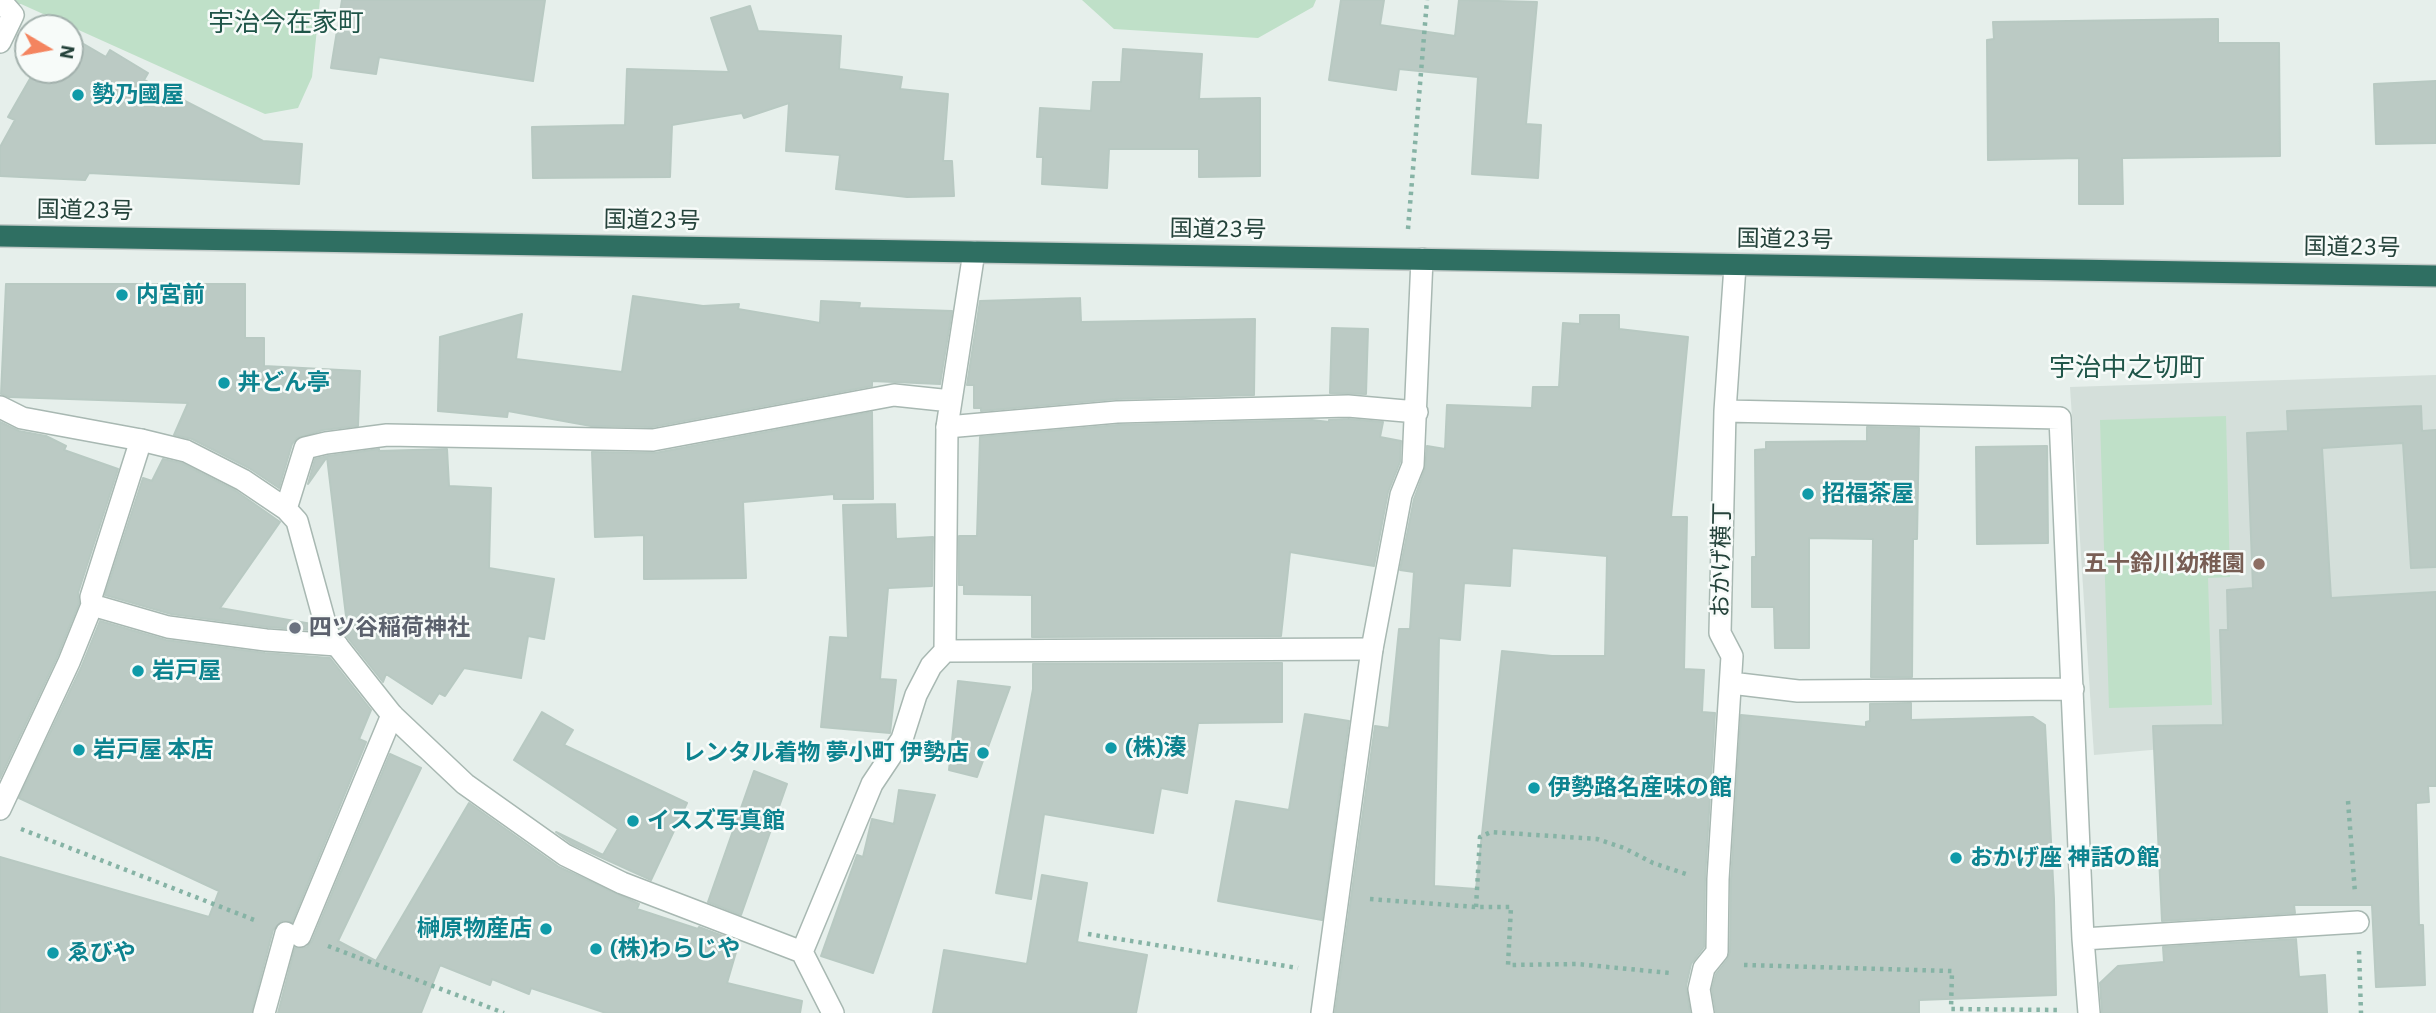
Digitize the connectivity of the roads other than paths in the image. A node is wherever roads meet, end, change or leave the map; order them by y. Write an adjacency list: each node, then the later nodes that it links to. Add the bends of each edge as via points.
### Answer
1 (0, 0): 2 (street, via 13,15)
2 (0, 42)
3 (0, 236): 4 (highway, 国道23号)
4 (974, 252): 5 (highway, 国道23号); 8 (street)
5 (1414, 259): 6 (highway, 国道23号); 11 (street)
6 (1735, 266): 7 (highway, 国道23号); 10 (street, おかげ横丁)
7 (2436, 276)
8 (951, 401): 12 (street); 14 (street, via 894,395 653,440 399,435 326,443 305,448)
9 (0, 407): 13 (street, via 22,418)
10 (1726, 411): 19 (street, おかげ横丁, via 1720,633 1732,656); 20 (street, via 2060,418)
11 (1417, 412): 12 (street, via 1348,406 1130,411); 17 (street, via 1413,465 1401,495)
12 (947, 427): 18 (street)
13 (141, 440): 14 (street, via 186,451 243,480); 15 (street)
14 (286, 509): 16 (street, via 297,521 328,634)
15 (92, 605): 16 (street, via 168,627); 22 (street)
16 (337, 645): 21 (street)
17 (1372, 649): 18 (street); 29 (street)
18 (945, 651): 25 (street, via 931,666 902,739 872,784)
19 (1731, 683): 20 (street, via 1798,691); 30 (street, おかげ横丁, via 1717,952 1704,968 1699,989)
20 (2073, 688): 24 (street)
21 (393, 715): 25 (street, via 465,784 565,855 622,883); 27 (street, via 293,934)
22 (0, 809)
23 (2358, 922): 24 (street)
24 (2083, 939): 26 (street)
25 (802, 952): 28 (street)
26 (2089, 1012)
27 (264, 1013)
28 (833, 1013)
29 (1322, 1013)
30 (1703, 1013)

